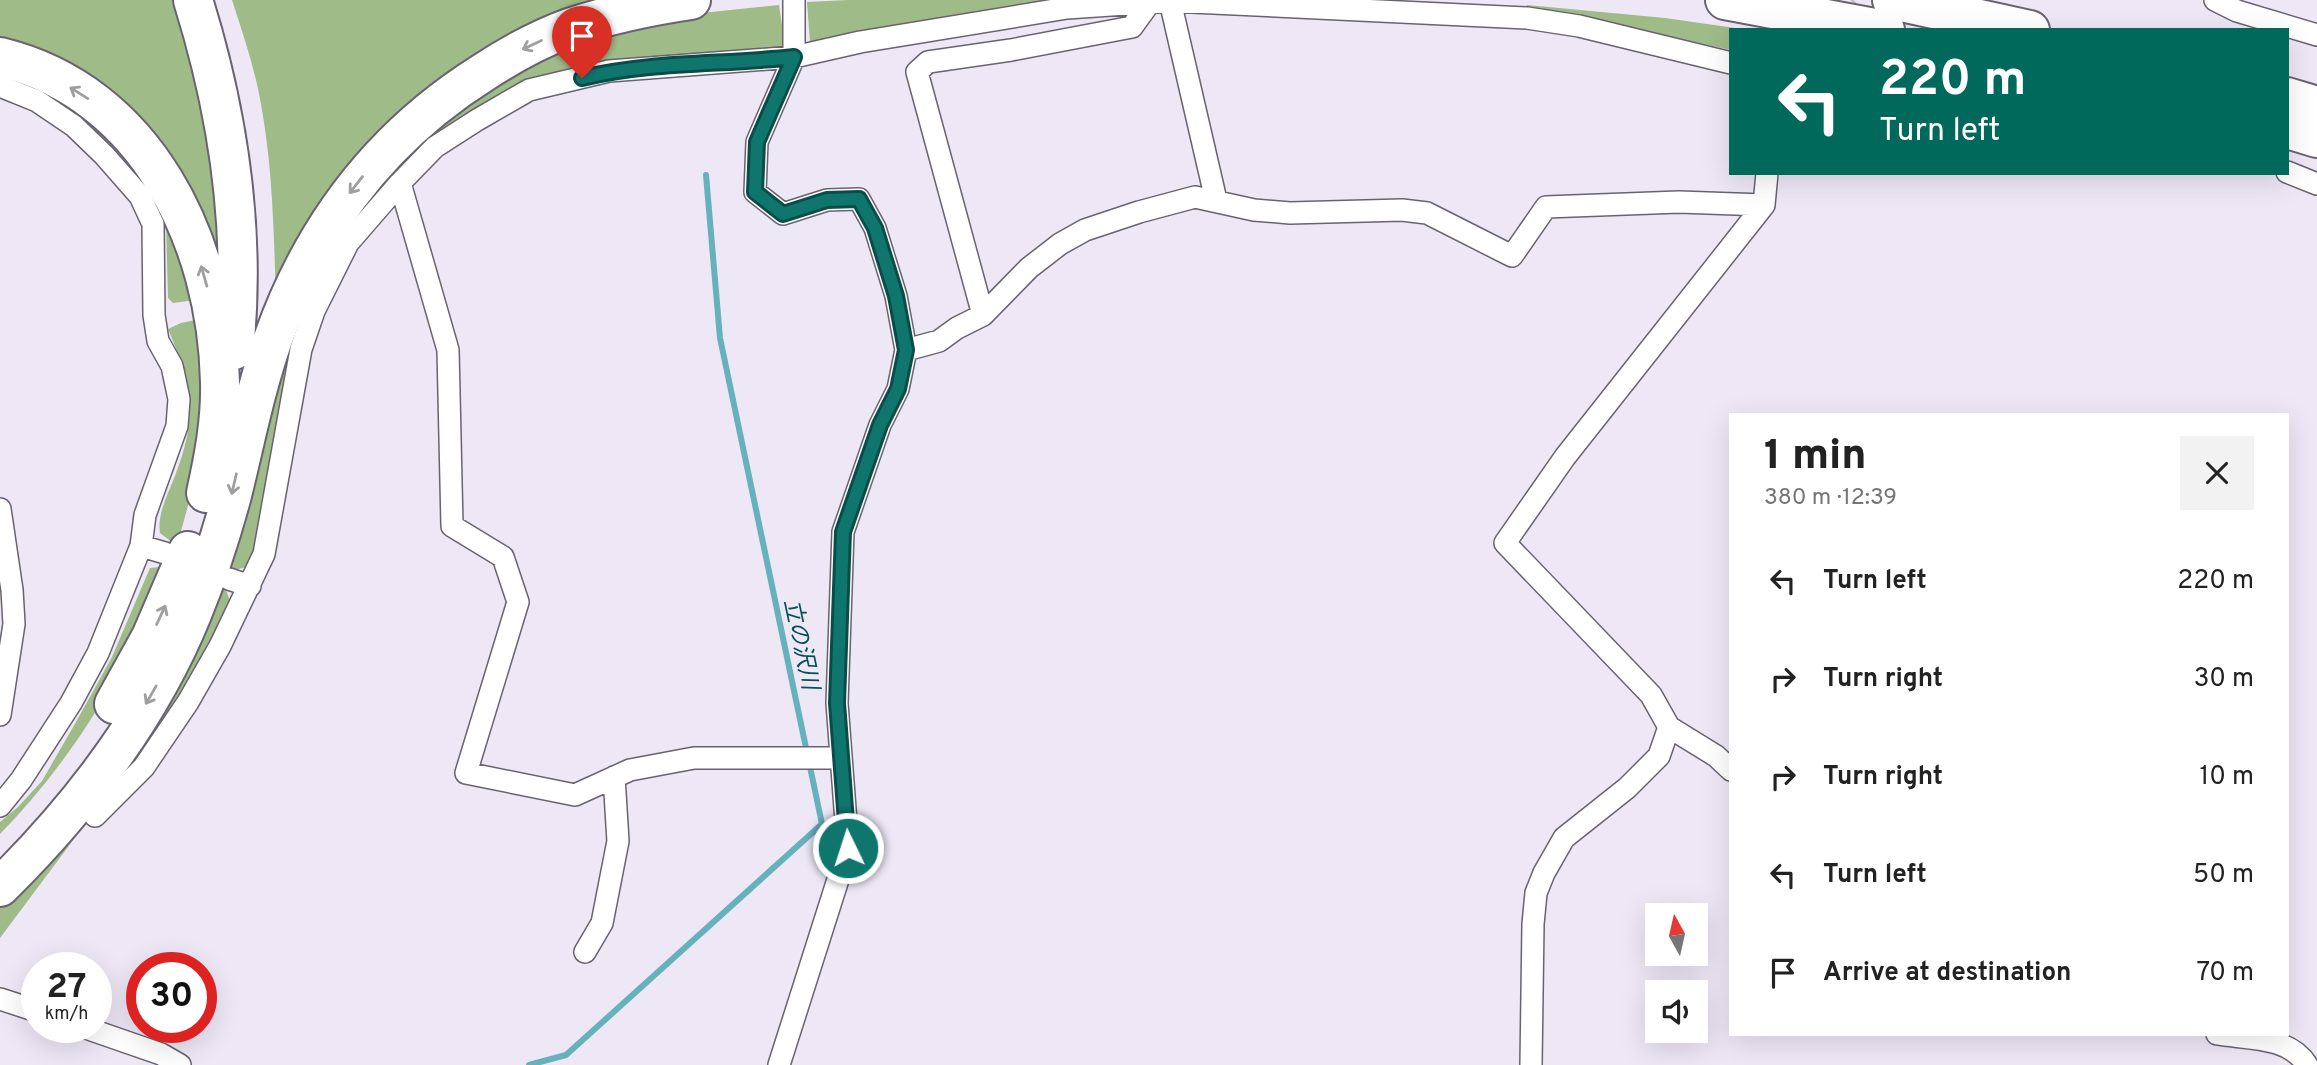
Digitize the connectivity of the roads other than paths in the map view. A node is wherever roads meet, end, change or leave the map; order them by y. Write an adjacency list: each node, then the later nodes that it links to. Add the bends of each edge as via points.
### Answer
1 (192, 0): 29 (highway, via 225,129 233,196 237,257)
2 (216, 0): 29 (highway, via 244,111 258,235 258,327)
3 (691, 0): 29 (highway, one-way to 29, via 614,15 530,45 453,91 418,119 356,183 307,262)
4 (794, 0): 13 (street)
5 (1711, 0): 9 (highway)
6 (1892, 0): 11 (highway)
7 (2214, 0): 12 (street)
8 (1160, 2): 13 (street, via 1067,8); 15 (street, via 1527,18); 25 (street); 27 (street, via 1132,27 928,62 917,72)
9 (1738, 2): 10 (highway)
10 (1874, 28)
11 (2021, 28)
12 (2317, 35)
13 (795, 51): 23 (street, via 749,62 609,71 529,90 435,148); 28 (street, via 757,142 755,192 783,214 827,200 859,199 875,228 896,296)
14 (0, 58): 29 (highway, one-way to 14, via 214,318 196,249 163,176 138,143 81,93)
15 (1729, 63)
16 (0, 86): 31 (street, via 37,101 74,126 140,196 153,224 154,316 179,399 177,426 145,515)
17 (2289, 98): 18 (highway)
18 (2317, 106)
19 (2289, 130): 20 (highway)
20 (2317, 138)
21 (2289, 173): 24 (street)
22 (1767, 175): 26 (street)
23 (400, 183): 34 (street, via 348,243 314,311 301,349 264,554); 39 (street, via 449,350 452,526 503,557 518,602 466,773 575,795)
24 (2317, 184)
25 (1216, 200): 26 (street, via 1290,213 1427,213 1512,256 1546,207 1679,202); 27 (street, via 1195,197 1085,230 1029,268)
26 (1764, 205): 36 (street, via 1565,457 1505,543 1651,695)
27 (984, 315): 28 (street, via 939,341)
28 (906, 350): 37 (street, via 898,389 880,425 843,532 837,703)
29 (229, 449): 42 (highway, one-way to 29, via 78,760 129,680 172,591); 43 (highway, one-way to 43, via 220,538 170,659 148,701 96,777)
30 (0, 509): 35 (street, via 14,624)
31 (141, 546): 32 (street); 40 (street, via 98,653 71,703 21,780)
32 (165, 553)
33 (229, 579): 34 (street)
34 (250, 586): 41 (street, via 188,702 144,767)
35 (0, 715)
36 (1669, 727): 38 (street); 51 (street, via 1659,756 1564,838 1544,873 1536,893 1533,924)
37 (841, 758): 39 (street, via 694,758); 50 (street, via 848,848)
38 (1729, 768)
39 (614, 777): 44 (street, via 618,841 602,923)
40 (1, 800)
41 (94, 816)
42 (0, 852)
43 (0, 887)
44 (585, 952)
45 (0, 999): 46 (street)
46 (21, 1006)
47 (2232, 1036): 52 (street, via 2283,1043 2300,1053)
48 (112, 1037): 49 (street)
49 (180, 1065)
50 (779, 1065)
51 (1531, 1065)
52 (2307, 1065)

